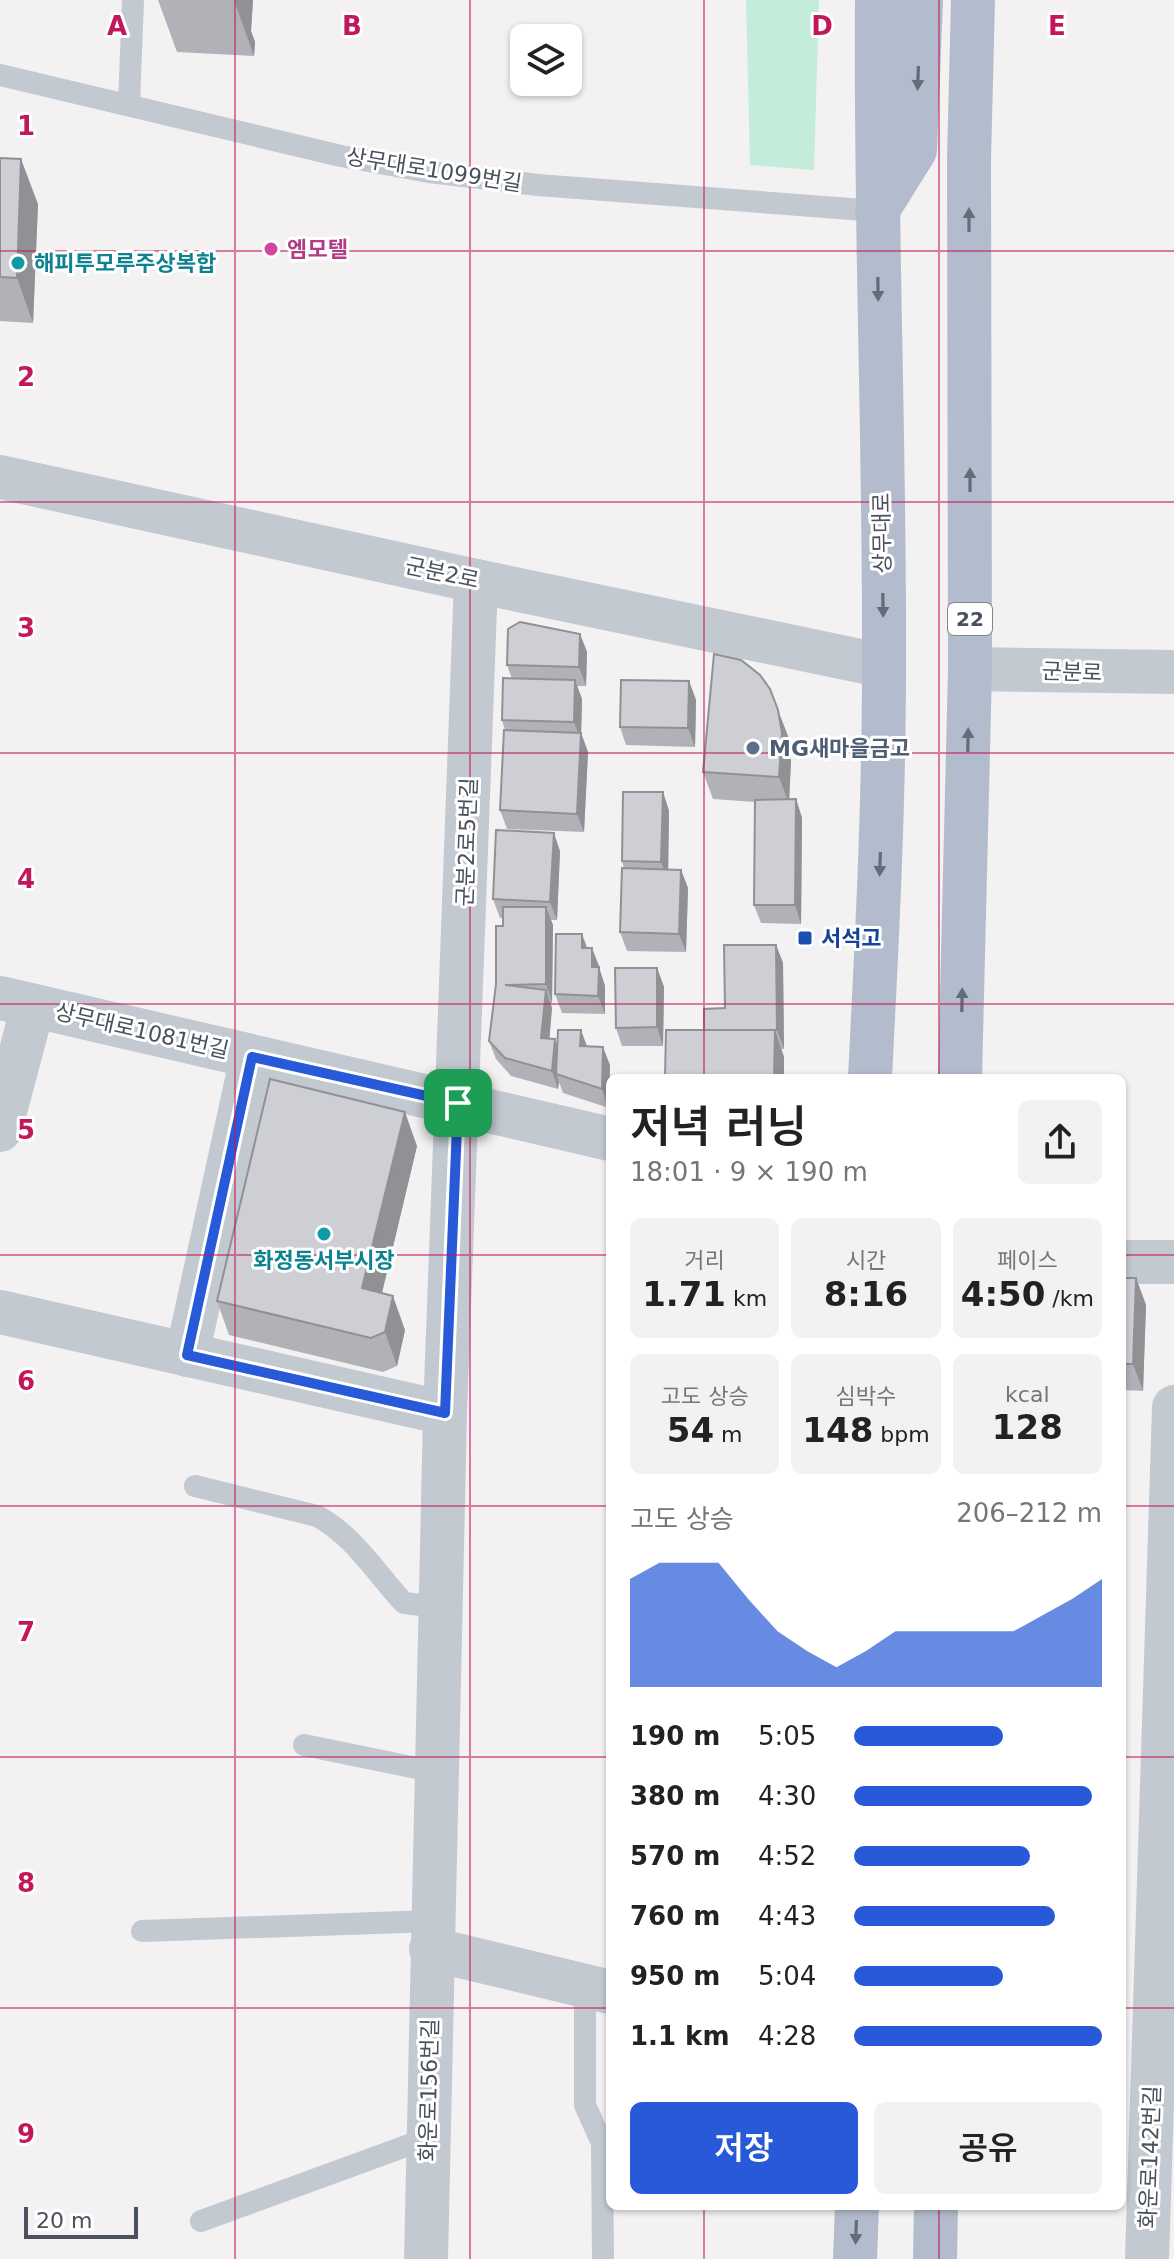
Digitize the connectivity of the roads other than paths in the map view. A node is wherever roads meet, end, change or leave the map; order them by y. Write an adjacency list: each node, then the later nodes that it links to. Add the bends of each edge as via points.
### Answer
1 (133, 0): 7 (lane)
2 (877, 0): 9 (main road, 상무대로)
3 (921, 0): 9 (main road, one-way to 9, via 915,150)
4 (973, 0): 8 (main road)
5 (1003, 0): 8 (main road, 22, via 995,113)
6 (0, 75): 7 (lane, 상무대로1099번길)
7 (129, 105): 9 (lane, 상무대로1099번길, via 429,172)
8 (969, 160): 13 (main road, 22, one-way to 8)
9 (877, 211): 12 (main road, 상무대로, one-way to 12)
10 (0, 477): 11 (street, 군분2로)
11 (476, 581): 12 (street, 군분2로); 19 (street, 군분2로5번길)
12 (884, 666): 17 (main road, 상무대로, one-way to 17)
13 (970, 669): 14 (street, 군분로); 18 (main road, 22, one-way to 13)
14 (1174, 672)
15 (16, 1002): 16 (street, 상무대로1081번길); 20 (street, 상무대로1081번길)
16 (252, 1057): 19 (street, 상무대로1081번길); 25 (street, 상무대로1081번길)
17 (870, 1074)
18 (960, 1074)
19 (458, 1103): 21 (street, 상무대로1081번길); 27 (street, 화운로156번길)
20 (0, 1130)
21 (606, 1138)
22 (1126, 1262): 23 (street)
23 (1174, 1262)
24 (0, 1312): 25 (street)
25 (187, 1355): 27 (street)
26 (1174, 1407): 30 (street, 화운로142번길)
27 (445, 1413): 29 (street, 화운로156번길)
28 (195, 1486): 29 (lane, via 317,1516 344,1535 404,1603)
29 (439, 1607): 32 (street, 화운로156번길)
30 (1170, 1684): 36 (street, 화운로142번길)
31 (304, 1745): 32 (lane)
32 (436, 1772): 34 (street, 화운로156번길)
33 (142, 1931): 34 (lane)
34 (431, 1935): 35 (street); 37 (street, 화운로156번길)
35 (597, 1989): 42 (lane, via 585,2105 602,2143)
36 (1150, 2053): 45 (street, 화운로142번길)
37 (428, 2138): 40 (lane); 41 (street, 화운로156번길)
38 (857, 2210): 43 (main road, one-way to 43)
39 (936, 2210): 44 (main road)
40 (201, 2221)
41 (426, 2259)
42 (603, 2259)
43 (855, 2259)
44 (935, 2259)
45 (1147, 2259)

